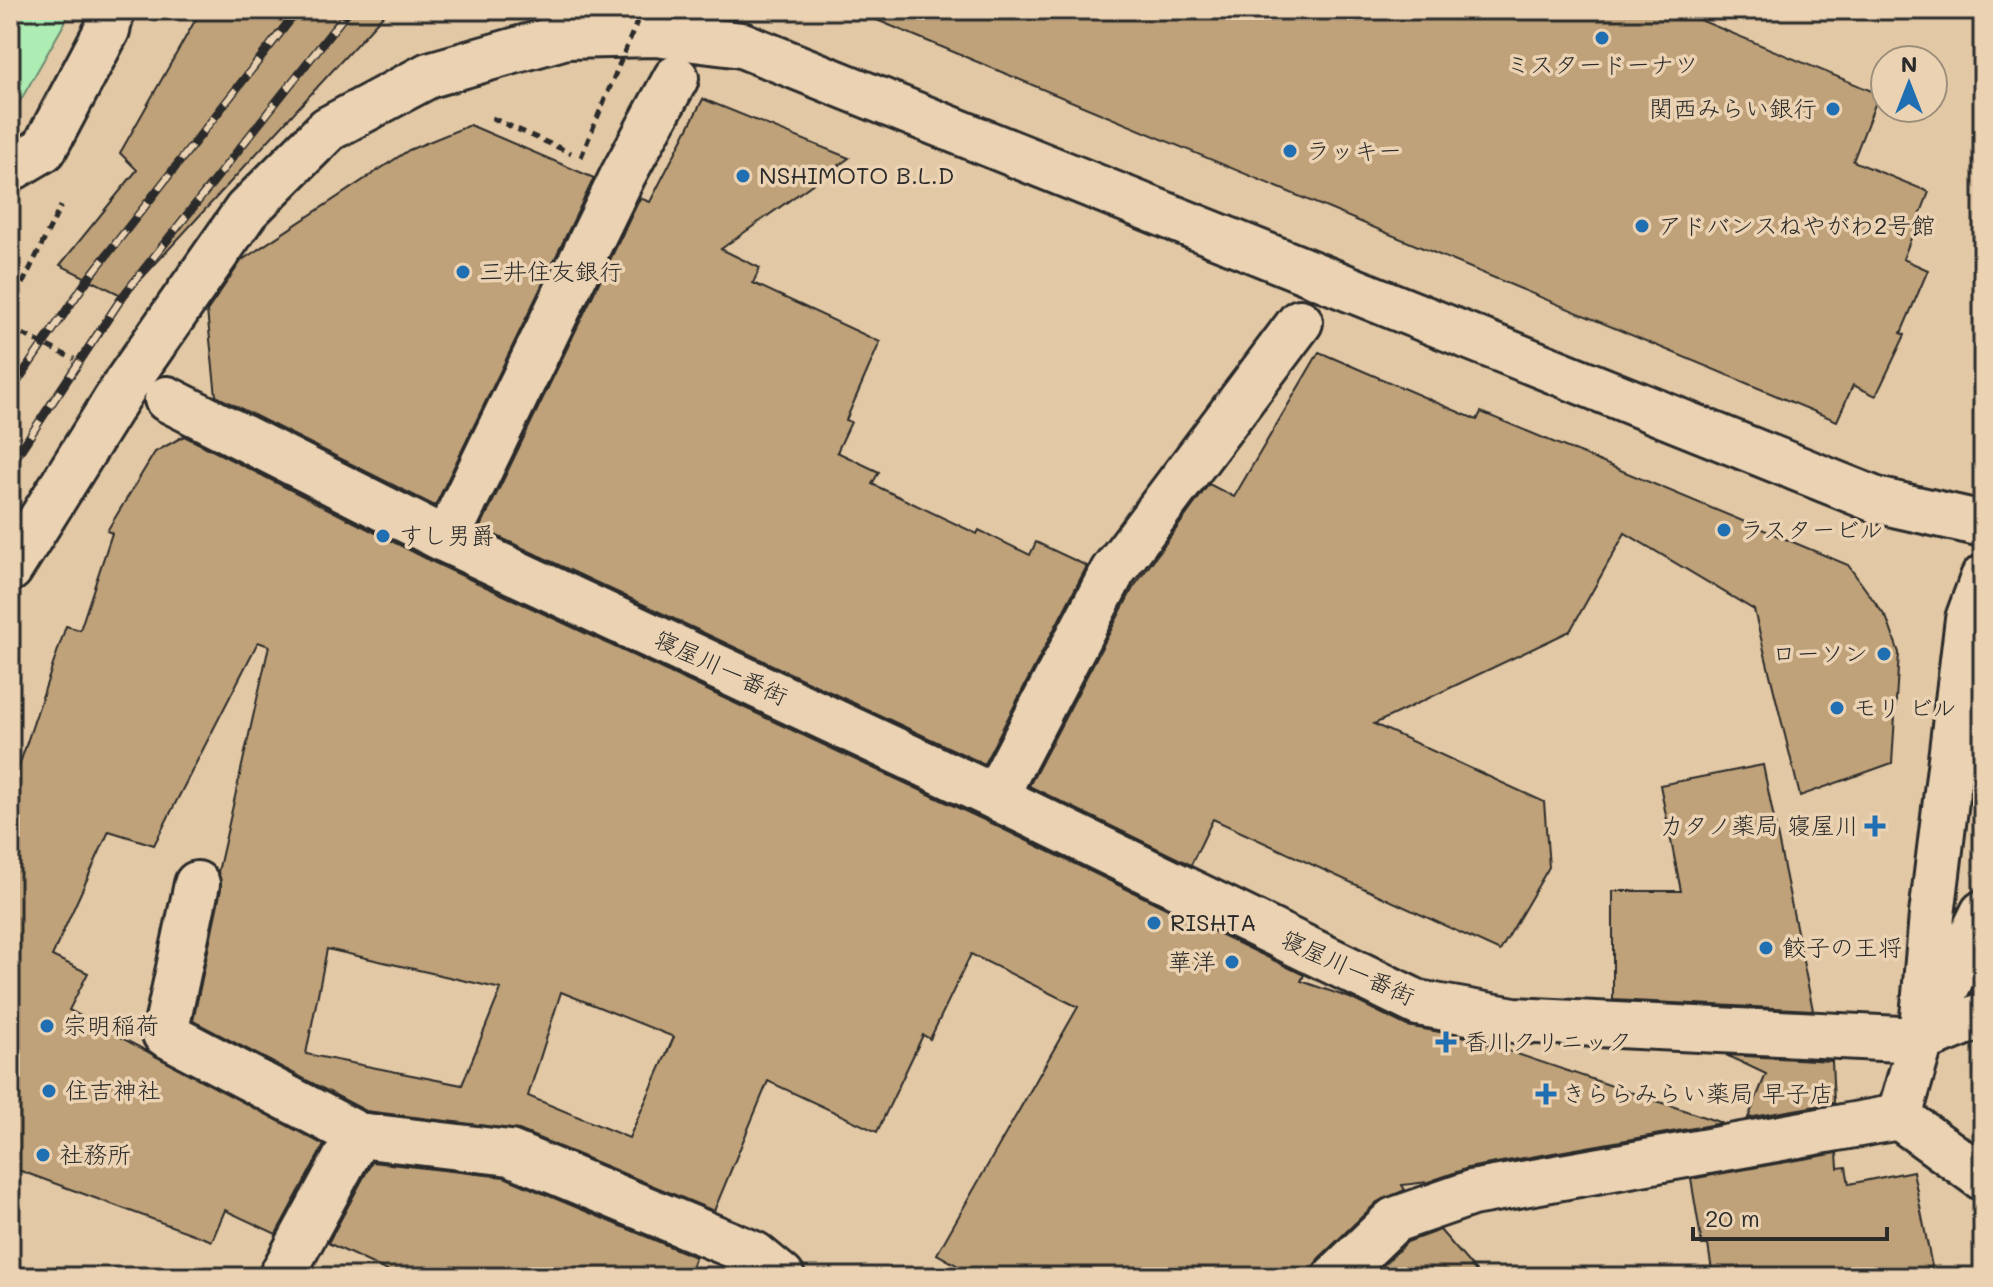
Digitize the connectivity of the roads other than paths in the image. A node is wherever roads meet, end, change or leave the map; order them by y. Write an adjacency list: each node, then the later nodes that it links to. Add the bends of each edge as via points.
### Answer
1 (112, 10): 3 (street, via 107,30 44,149)
2 (676, 78): 7 (street, via 623,175)
3 (10, 169)
4 (1300, 322): 10 (street, via 1113,571)
5 (167, 399): 7 (street, 寝屋川一番街)
6 (1983, 524): 8 (street, via 1876,500 742,45 655,34 566,36 429,75 328,129 246,211 127,382)
7 (446, 540): 10 (street, 寝屋川一番街)
8 (10, 569)
9 (1983, 578): 14 (street, via 1968,619)
10 (995, 797): 14 (street, 寝屋川一番街, via 1418,1003 1514,1020)
11 (197, 884): 16 (street, via 165,1034)
12 (1983, 913): 14 (street)
13 (1983, 1015): 14 (street)
14 (1921, 1040): 15 (street)
15 (1899, 1117): 17 (street); 20 (street, via 1472,1193 1394,1220)
16 (358, 1135): 18 (street); 19 (street, via 510,1153 754,1254)
17 (1983, 1178)
18 (281, 1277)
19 (782, 1277)
20 (1335, 1277)

